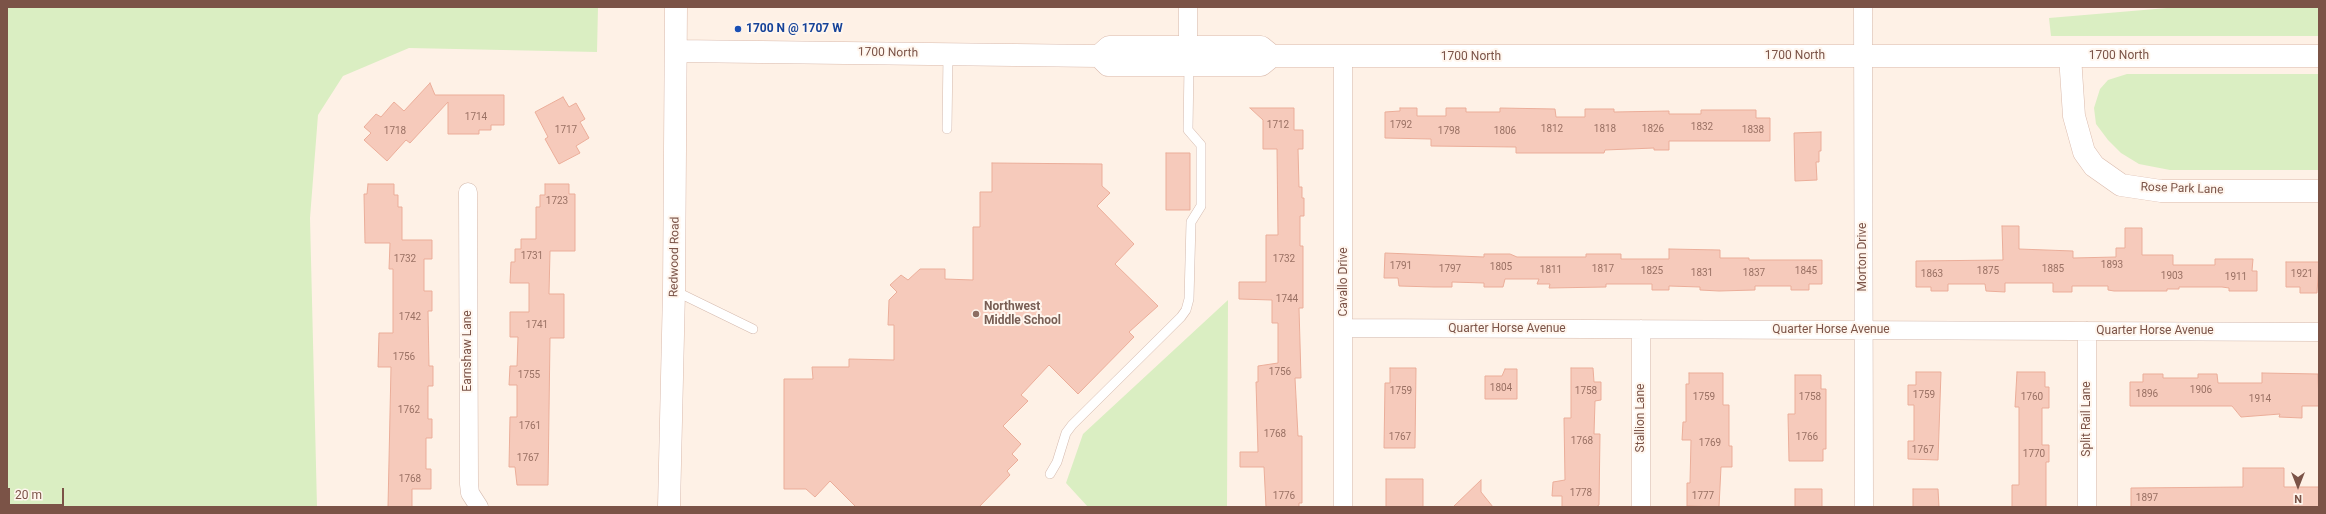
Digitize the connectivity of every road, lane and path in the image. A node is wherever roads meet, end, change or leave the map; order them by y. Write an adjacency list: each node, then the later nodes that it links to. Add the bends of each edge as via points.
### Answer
1 (676, 7): 4 (street, Redwood Road)
2 (1188, 7): 6 (street)
3 (1863, 7): 7 (street, Morton Drive)
4 (676, 51): 5 (street, 1700 North); 14 (street, Redwood Road)
5 (948, 54): 6 (street, 1700 North, via 1099,56 1108,65); 11 (lane)
6 (1188, 56): 10 (street, 1700 North, via 1261,65 1272,56); 21 (lane, via 1188,130 1201,145 1201,206 1191,222 1190,299 1181,318 1072,425 1066,433 1057,462)
7 (1862, 56): 8 (street, 1700 North); 10 (street, 1700 North); 18 (street, Morton Drive)
8 (2070, 56): 9 (street, 1700 North); 12 (street, Rose Park Lane, via 2074,116 2084,152 2094,166 2121,185 2161,191)
9 (2319, 56)
10 (1343, 57): 15 (street, Cavallo Drive)
11 (947, 129)
12 (2319, 191)
13 (468, 192): 22 (street, Earnshaw Lane, via 469,484 470,493)
14 (674, 291): 16 (lane); 23 (street, Redwood Road)
15 (1344, 328): 17 (street, Quarter Horse Avenue); 24 (street, Cavallo Drive)
16 (753, 329)
17 (1641, 329): 18 (street, Quarter Horse Avenue); 25 (street, Stallion Lane)
18 (1863, 330): 19 (street, Quarter Horse Avenue); 26 (street, Morton Drive)
19 (2087, 331): 20 (street, Quarter Horse Avenue); 27 (street, Split Rail Lane)
20 (2319, 332)
21 (1050, 474)
22 (479, 507)
23 (669, 507)
24 (1343, 507)
25 (1641, 507)
26 (1864, 507)
27 (2087, 507)

